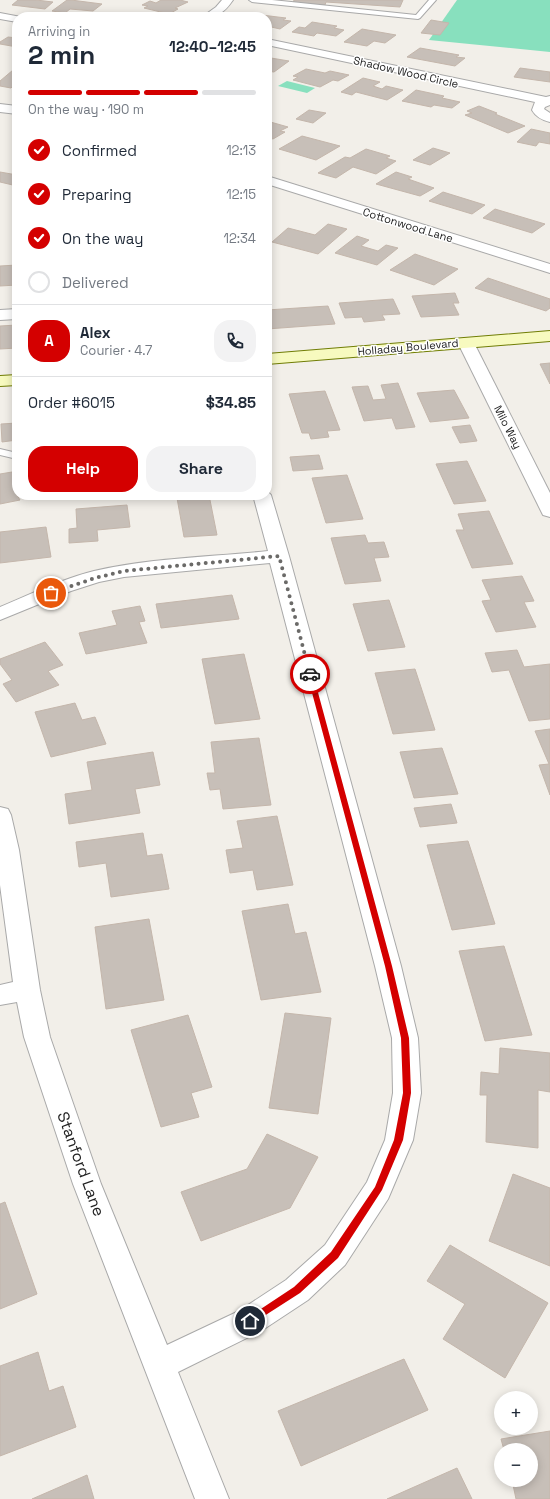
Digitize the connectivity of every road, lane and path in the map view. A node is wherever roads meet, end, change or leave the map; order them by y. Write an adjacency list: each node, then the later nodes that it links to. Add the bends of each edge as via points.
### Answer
1 (228, 0): 4 (street)
2 (252, 0): 3 (lane, via 418,17)
3 (433, 0)
4 (215, 12)
5 (0, 16): 6 (street)
6 (12, 18)
7 (272, 43): 8 (street, Shadow Wood Circle)
8 (548, 100): 11 (street, Shadow Wood Circle, via 539,105 538,110)
9 (0, 108): 10 (street)
10 (12, 109)
11 (550, 118)
12 (272, 182): 13 (street, Cottonwood Lane)
13 (550, 269)
14 (0, 314): 15 (street)
15 (12, 314)
16 (550, 336): 17 (main road, Holladay Boulevard)
17 (466, 343): 18 (main road, Holladay Boulevard); 24 (street, Milo Way)
18 (272, 359)
19 (12, 380): 20 (main road)
20 (0, 381)
21 (0, 452): 22 (lane)
22 (12, 455)
23 (263, 500): 25 (street)
24 (550, 511)
25 (279, 556): 26 (street, via 124,571 64,587); 30 (street, via 388,966 405,1038 407,1093 398,1140 378,1190 334,1255 297,1290 250,1321)
26 (0, 614)
27 (0, 815): 28 (street, Stanford Lane)
28 (27, 990): 29 (street); 30 (street, Stanford Lane, via 37,1037 87,1184)
29 (0, 995)
30 (160, 1366): 31 (street, Stanford Lane)
31 (212, 1499)

